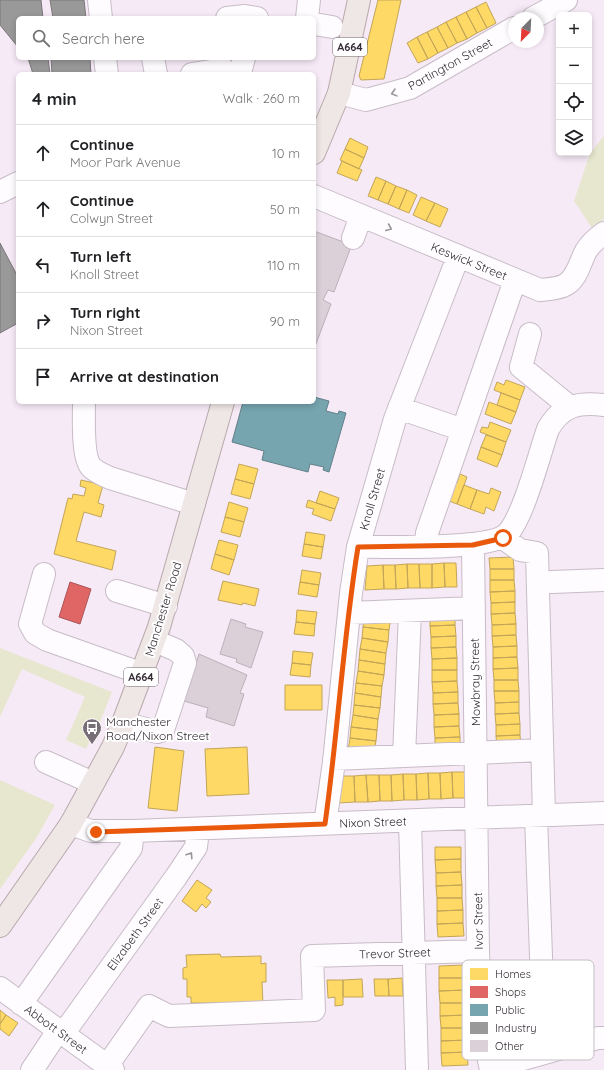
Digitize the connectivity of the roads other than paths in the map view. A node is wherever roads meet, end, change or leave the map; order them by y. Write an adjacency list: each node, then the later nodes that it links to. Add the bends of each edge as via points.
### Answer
1 (99, 0): 6 (street)
2 (309, 0): 7 (street)
3 (359, 0): 15 (main road, A664)
4 (566, 0): 5 (street)
5 (544, 12)
6 (101, 16)
7 (308, 16)
8 (508, 31): 15 (street, Partington Street, one-way to 15, via 410,88 366,100)
9 (105, 60): 12 (street)
10 (153, 60): 13 (street)
11 (236, 65): 14 (street)
12 (107, 72)
13 (156, 72)
14 (202, 72)
15 (339, 93): 16 (main road, A664)
16 (318, 132): 17 (main road, A664)
17 (316, 143)
18 (16, 184): 19 (street)
19 (0, 192)
20 (316, 197): 21 (street, Keswick Street)
21 (361, 216): 23 (street); 24 (street, Keswick Street, one-way to 24)
22 (604, 233): 25 (street, Keswick Street, via 586,251 574,277 567,285 540,290)
23 (353, 238)
24 (458, 257): 25 (street, Keswick Street); 31 (street, Knoll Street)
25 (515, 280): 32 (street)
26 (530, 334): 30 (street, via 521,367)
27 (84, 404): 33 (street, via 84,442 90,466 110,478)
28 (222, 404): 33 (main road, Manchester Road / A664)
29 (604, 405): 30 (street)
30 (570, 407): 34 (street, via 554,419 548,429 518,517)
31 (399, 408): 32 (street); 37 (street, Knoll Street)
32 (463, 430): 35 (street, via 427,533)
33 (194, 504): 42 (main road, Manchester Road / A664)
34 (503, 538): 36 (street); 49 (street, via 520,550 537,553)
35 (426, 545): 36 (street); 37 (street)
36 (473, 545): 43 (street, Mowbray Street)
37 (358, 547): 45 (street, Knoll Street)
38 (44, 574): 47 (street, via 30,624 35,633 47,640)
39 (604, 580): 40 (street)
40 (552, 582)
41 (116, 591): 42 (street)
42 (166, 606): 46 (main road, Manchester Road / A664)
43 (474, 608): 44 (street); 50 (street, Mowbray Street)
44 (410, 612): 45 (street); 51 (street)
45 (349, 613): 52 (street, Knoll Street)
46 (155, 641): 47 (main road, Manchester Road / A664); 48 (street, via 176,650 183,656 185,663 163,730 157,732)
47 (143, 674): 48 (main road, Manchester Road / A664)
48 (123, 723): 54 (main road, Manchester Road / A664)
49 (542, 750): 50 (street); 56 (street)
50 (476, 753): 51 (street); 57 (street, Mowbray Street)
51 (404, 756): 52 (street)
52 (334, 759): 60 (street, Knoll Street)
53 (46, 762): 54 (street)
54 (93, 783): 59 (main road, Manchester Road / A664)
55 (604, 813): 56 (street, Nixon Street)
56 (540, 816): 57 (street, Nixon Street); 67 (street)
57 (477, 818): 58 (street, Nixon Street); 64 (street, Ivor Street)
58 (410, 821): 60 (street, Nixon Street); 65 (street)
59 (71, 824): 62 (street, Nixon Street, via 91,831); 63 (main road, Manchester Road / A664)
60 (325, 824): 61 (street, Nixon Street)
61 (198, 830): 62 (street, Nixon Street); 70 (street, Elizabeth Street, one-way to 61, via 176,877 196,847)
62 (133, 831): 69 (street, via 132,848)
63 (0, 926)
64 (478, 951): 65 (street, Trevor Street); 66 (street, Ivor Street)
65 (413, 953): 74 (street, Trevor Street, via 312,956 314,1010 169,1016 149,1006); 77 (street)
66 (478, 960)
67 (542, 960)
68 (0, 988): 69 (street, Abbott Street)
69 (21, 1004): 70 (street, Abbott Street)
70 (60, 1032): 74 (street, Abbott Street); 76 (street, Elizabeth Street)
71 (604, 1038): 72 (street)
72 (594, 1039)
73 (522, 1060): 75 (street)
74 (110, 1068)
75 (491, 1069)
76 (32, 1070)
77 (417, 1070)

